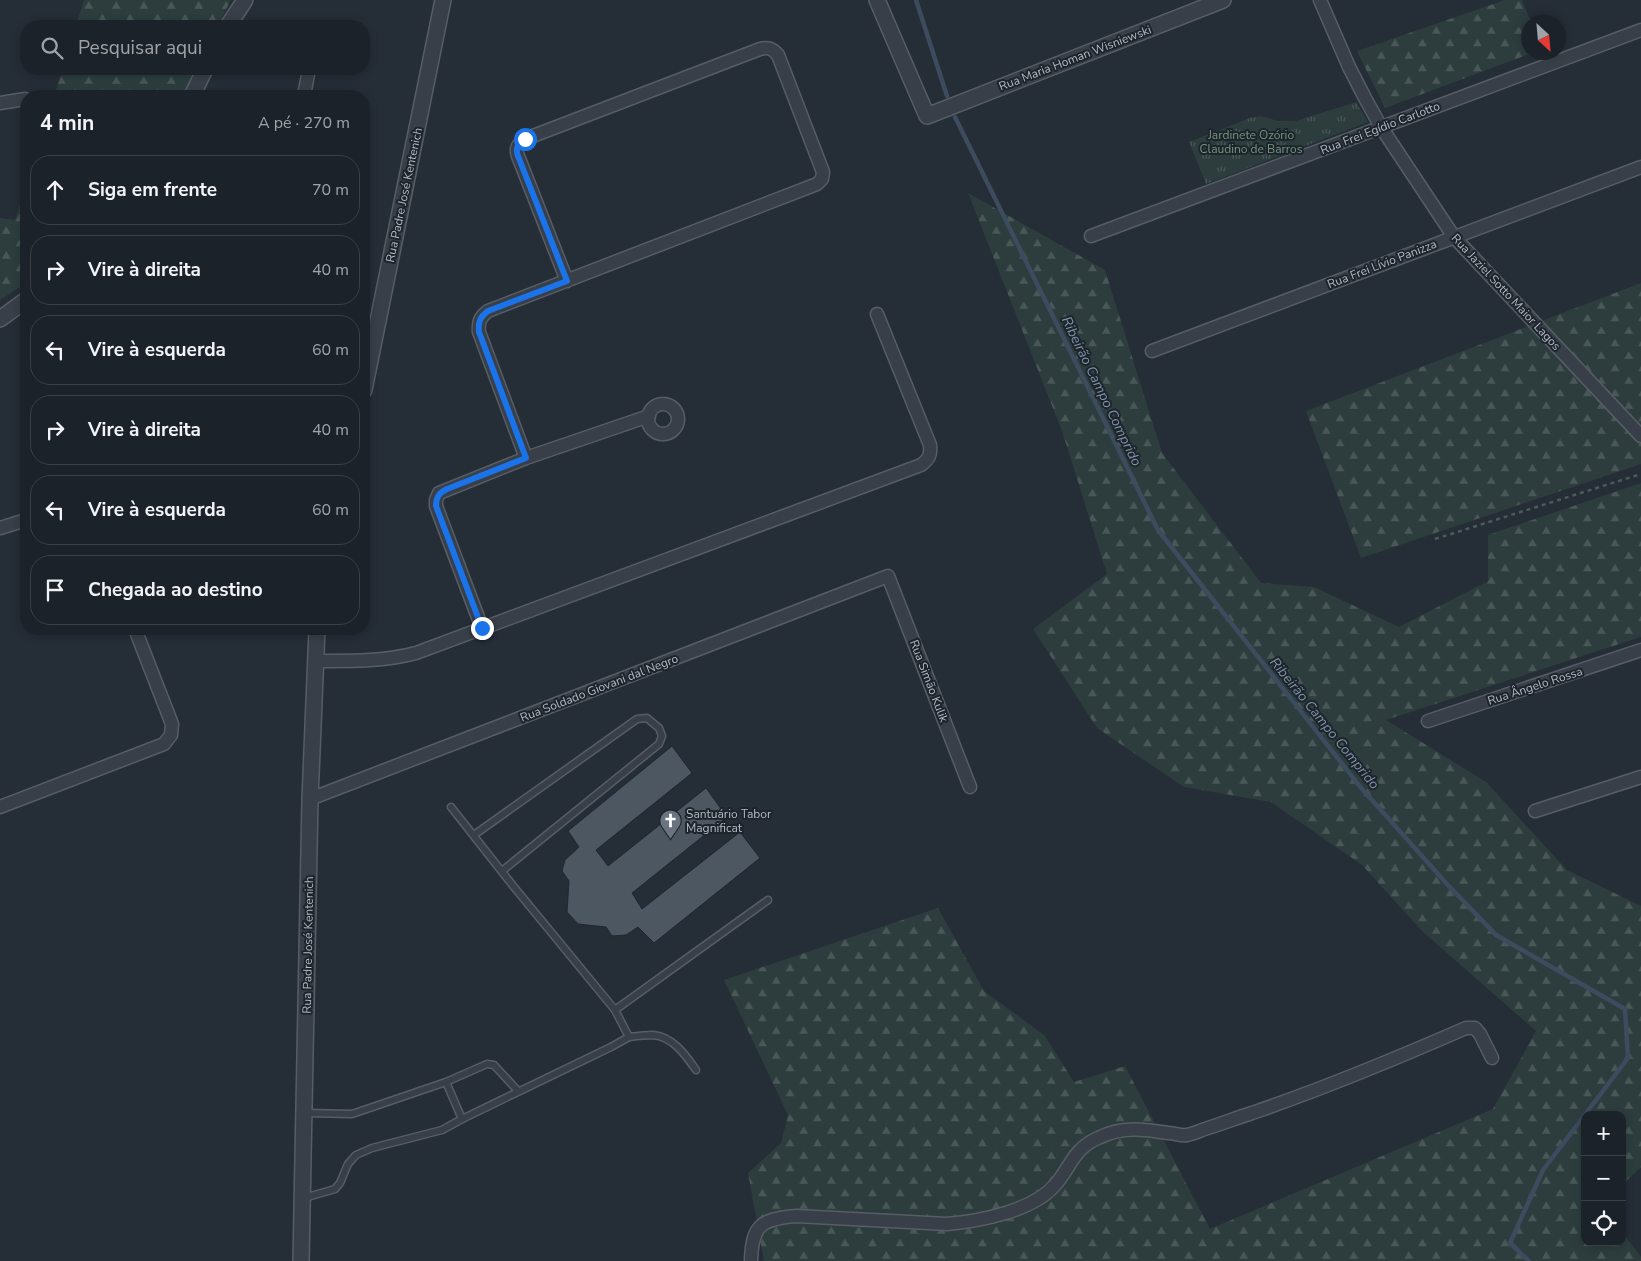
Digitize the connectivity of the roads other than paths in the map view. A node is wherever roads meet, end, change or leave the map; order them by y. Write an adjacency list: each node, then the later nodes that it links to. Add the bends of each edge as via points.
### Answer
1 (245, 0): 6 (street)
2 (444, 0): 23 (street, Rua Padre José Kentenich)
3 (877, 0): 4 (street, Rua Maria Homan Wisniewski, via 927,116)
4 (1224, 0)
5 (1320, 0): 14 (street, Rua Jaziel Sotto Maior Lagos, via 1349,67)
6 (232, 20)
7 (1641, 30): 14 (street, Rua Frei Egídio Carlotto)
8 (202, 75): 10 (street)
9 (308, 75): 11 (street)
10 (195, 90)
11 (305, 90)
12 (20, 100): 13 (street)
13 (0, 103)
14 (1381, 127): 16 (street, Rua Frei Egídio Carlotto); 17 (street, Rua Jaziel Sotto Maior Lagos)
15 (1641, 167): 17 (street, Rua Frei Lívio Panizza)
16 (1091, 236)
17 (1454, 237): 22 (street, Rua Frei Lívio Panizza); 25 (street, Rua Jaziel Sotto Maior Lagos)
18 (567, 281): 18 (street, via 518,156 518,144 760,49 774,50 823,172 822,180); 26 (street, via 488,311 478,323)
19 (20, 304): 21 (street)
20 (877, 314): 30 (street, via 930,445 927,461)
21 (0, 319)
22 (1152, 350)
23 (370, 361)
24 (649, 416): 26 (street)
25 (1641, 436)
26 (526, 458): 30 (street, via 447,489 439,493 436,500)
27 (20, 522): 28 (street)
28 (0, 528)
29 (888, 576): 37 (street, Rua Simão Kulik); 38 (street, Rua Soldado Giovani dal Negro)
30 (482, 628): 34 (street, via 398,658)
31 (137, 635): 39 (street, via 172,724 171,735 164,744)
32 (317, 635): 34 (street, Rua Padre José Kentenich)
33 (1641, 650): 35 (street, Rua Ângelo Rossa)
34 (315, 661): 38 (street, Rua Padre José Kentenich)
35 (1428, 721)
36 (1641, 777): 41 (street)
37 (970, 786)
38 (310, 799): 51 (street, Rua Padre José Kentenich)
39 (0, 807)
40 (451, 807): 42 (lane)
41 (1535, 811)
42 (474, 835): 43 (lane); 43 (lane, via 637,719 647,718 659,728 662,736 659,744)
43 (502, 871): 45 (lane)
44 (768, 900): 45 (lane)
45 (615, 1010): 46 (lane)
46 (629, 1037): 48 (lane, via 655,1035 667,1040 682,1050); 50 (lane)
47 (1492, 1058): 55 (street, via 1475,1028 1466,1028 1346,1079 1187,1135 1135,1128 1098,1138 1084,1146 1044,1195 993,1217 947,1224 796,1216 778,1218 763,1224 753,1235)
48 (696, 1070)
49 (446, 1082): 50 (lane, via 487,1064 494,1065); 51 (lane, via 352,1114); 52 (lane)
50 (518, 1091): 52 (lane)
51 (304, 1113): 53 (street, Rua Padre José Kentenich)
52 (462, 1119): 53 (lane, via 442,1130 356,1155 335,1190)
53 (302, 1198): 54 (street, Rua Padre José Kentenich)
54 (301, 1261)
55 (751, 1261)

